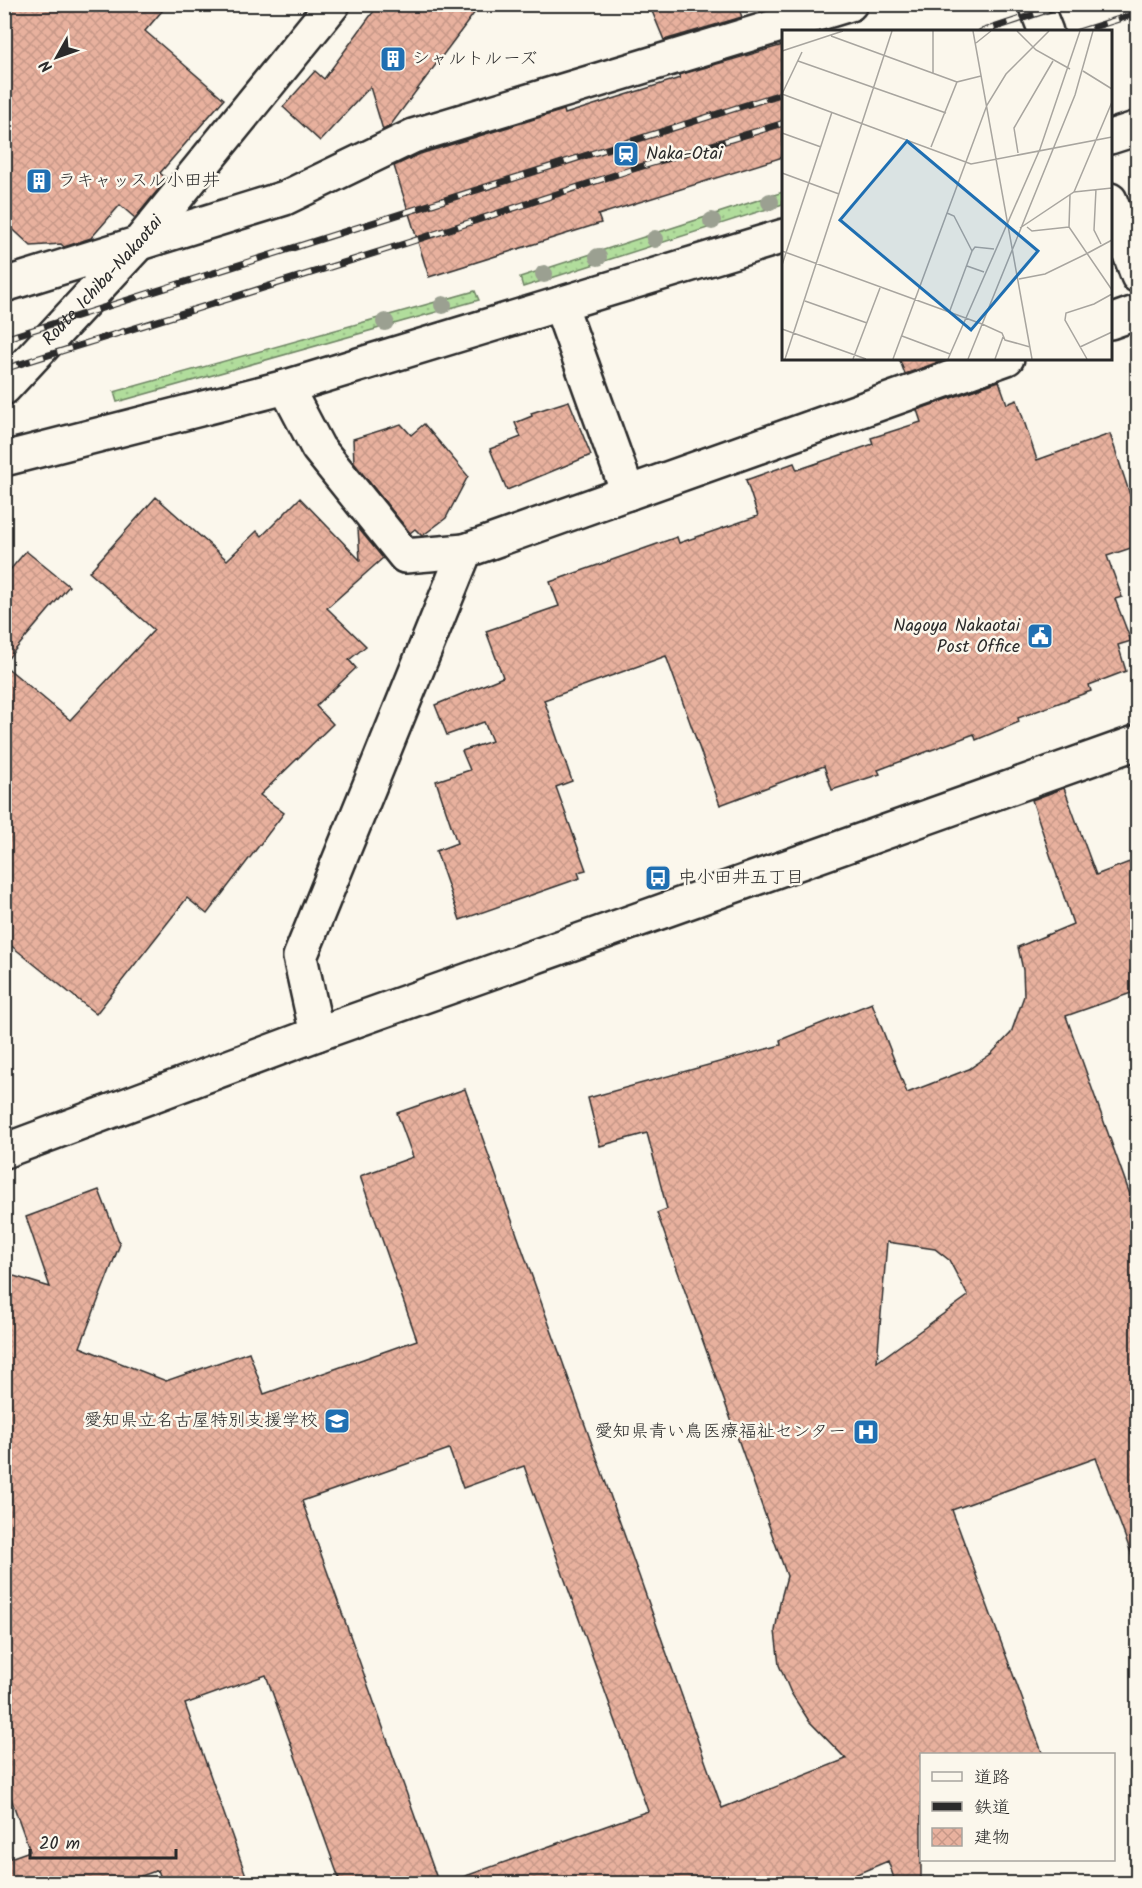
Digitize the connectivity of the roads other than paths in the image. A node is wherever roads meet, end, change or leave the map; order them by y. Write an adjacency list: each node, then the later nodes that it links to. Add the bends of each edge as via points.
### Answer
1 (333, 4): 9 (street, Route Ichiba-Nakaotai)
2 (850, 4): 9 (street, via 413,136 285,198)
3 (1035, 4): 4 (street)
4 (1045, 30)
5 (1137, 128): 6 (street)
6 (1112, 136)
7 (1112, 206): 10 (street)
8 (782, 236): 12 (street)
9 (139, 243): 11 (street); 17 (street, Route Ichiba-Nakaotai)
10 (1137, 276)
11 (4, 285)
12 (560, 304): 16 (street); 19 (street)
13 (1137, 312): 14 (street)
14 (1112, 321)
15 (1001, 360): 19 (street)
16 (286, 387): 18 (street); 20 (street, via 318,448 405,556)
17 (4, 388)
18 (4, 459)
19 (628, 493): 20 (street)
20 (465, 551): 22 (street, via 300,957)
21 (1137, 742): 22 (street)
22 (317, 1034): 23 (street)
23 (4, 1151)

